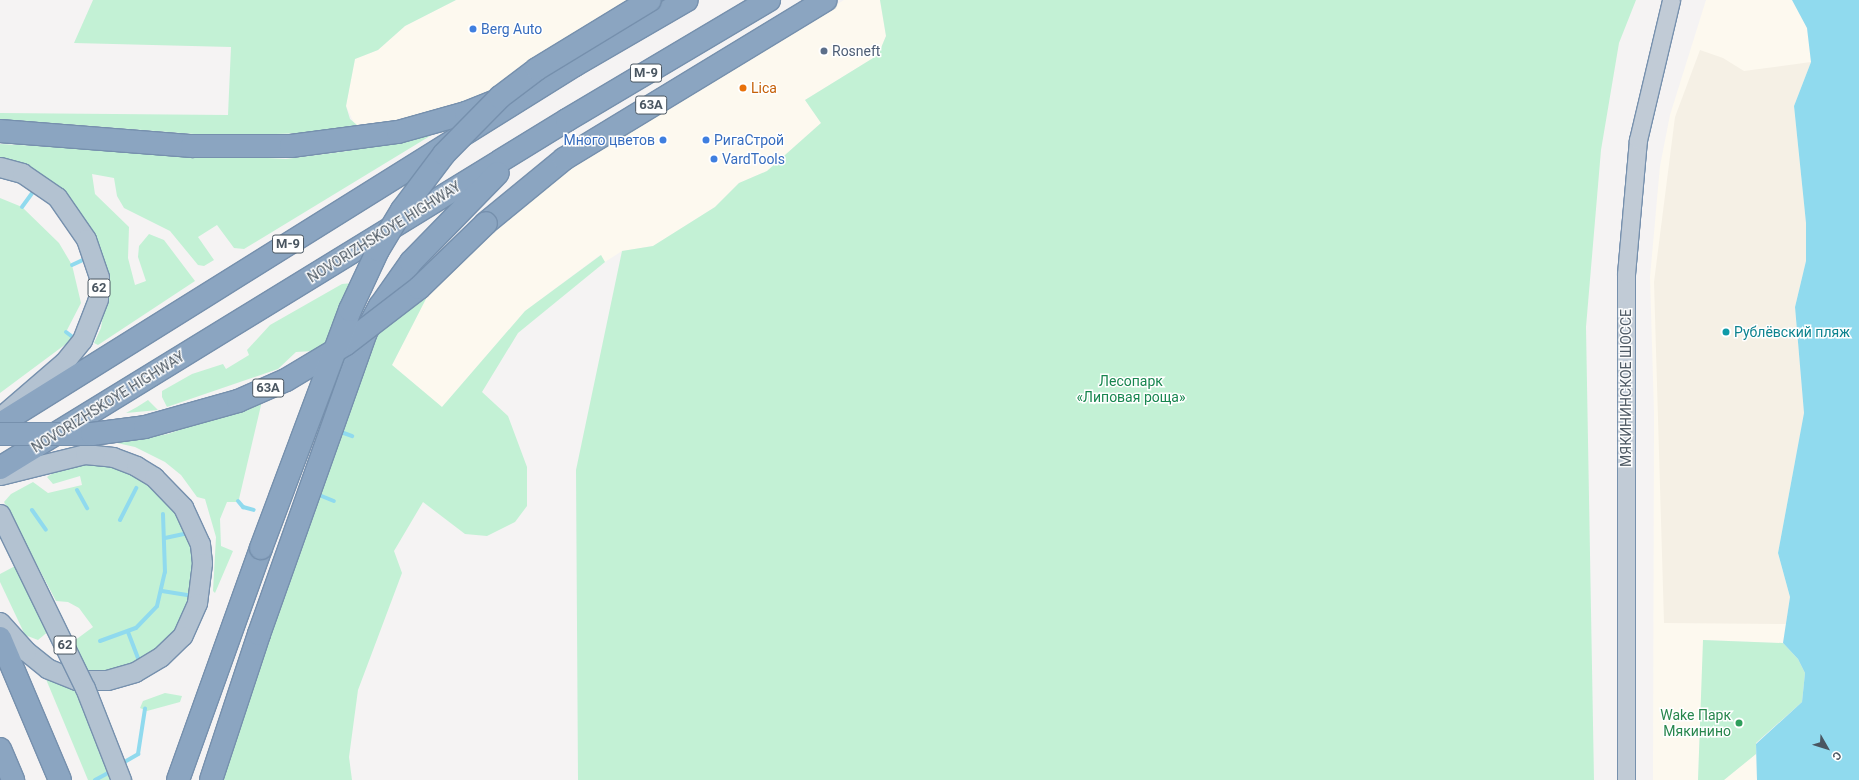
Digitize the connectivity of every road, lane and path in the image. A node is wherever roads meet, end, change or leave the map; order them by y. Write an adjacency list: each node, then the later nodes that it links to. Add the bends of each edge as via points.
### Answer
1 (650, 0): 22 (highway, bridge, via 549,61 500,97 444,154 402,210 378,250 350,310)
2 (687, 0): 6 (highway, М-9)
3 (769, 0): 7 (highway, NOVORIZHSKOYE HIGHWAY / М-9)
4 (825, 0): 12 (highway, 63A, bridge, via 564,159 522,190 419,288 346,344 286,380 238,401 145,427 92,434)
5 (1671, 0): 24 (street, МЯКИНИНСКОЕ ШОССЕ, via 1638,140 1626,274)
6 (575, 64): 8 (highway, via 466,113 398,132 336,142 291,146 192,146); 11 (highway, М-9)
7 (567, 120): 13 (highway, NOVORIZHSKOYE HIGHWAY / М-9); 23 (highway, via 493,177 436,234 394,284 354,361)
8 (0, 131)
9 (0, 167): 10 (main road, 62, via 28,176 57,197 86,238 99,277 98,299 82,340 64,362)
10 (0, 417)
11 (0, 424)
12 (0, 434)
13 (0, 468)
14 (0, 475): 16 (main road, via 85,454 113,457 136,466 154,477 183,507 200,544 202,563 197,603 182,636 160,657 135,672 107,680 76,680 47,668 26,651)
15 (0, 514): 21 (main road, 62, bridge, via 85,688)
16 (0, 622)
17 (0, 638): 20 (highway)
18 (0, 749): 19 (highway)
19 (14, 780)
20 (60, 780)
21 (121, 780)
22 (178, 780)
23 (211, 780)
24 (1626, 780)

